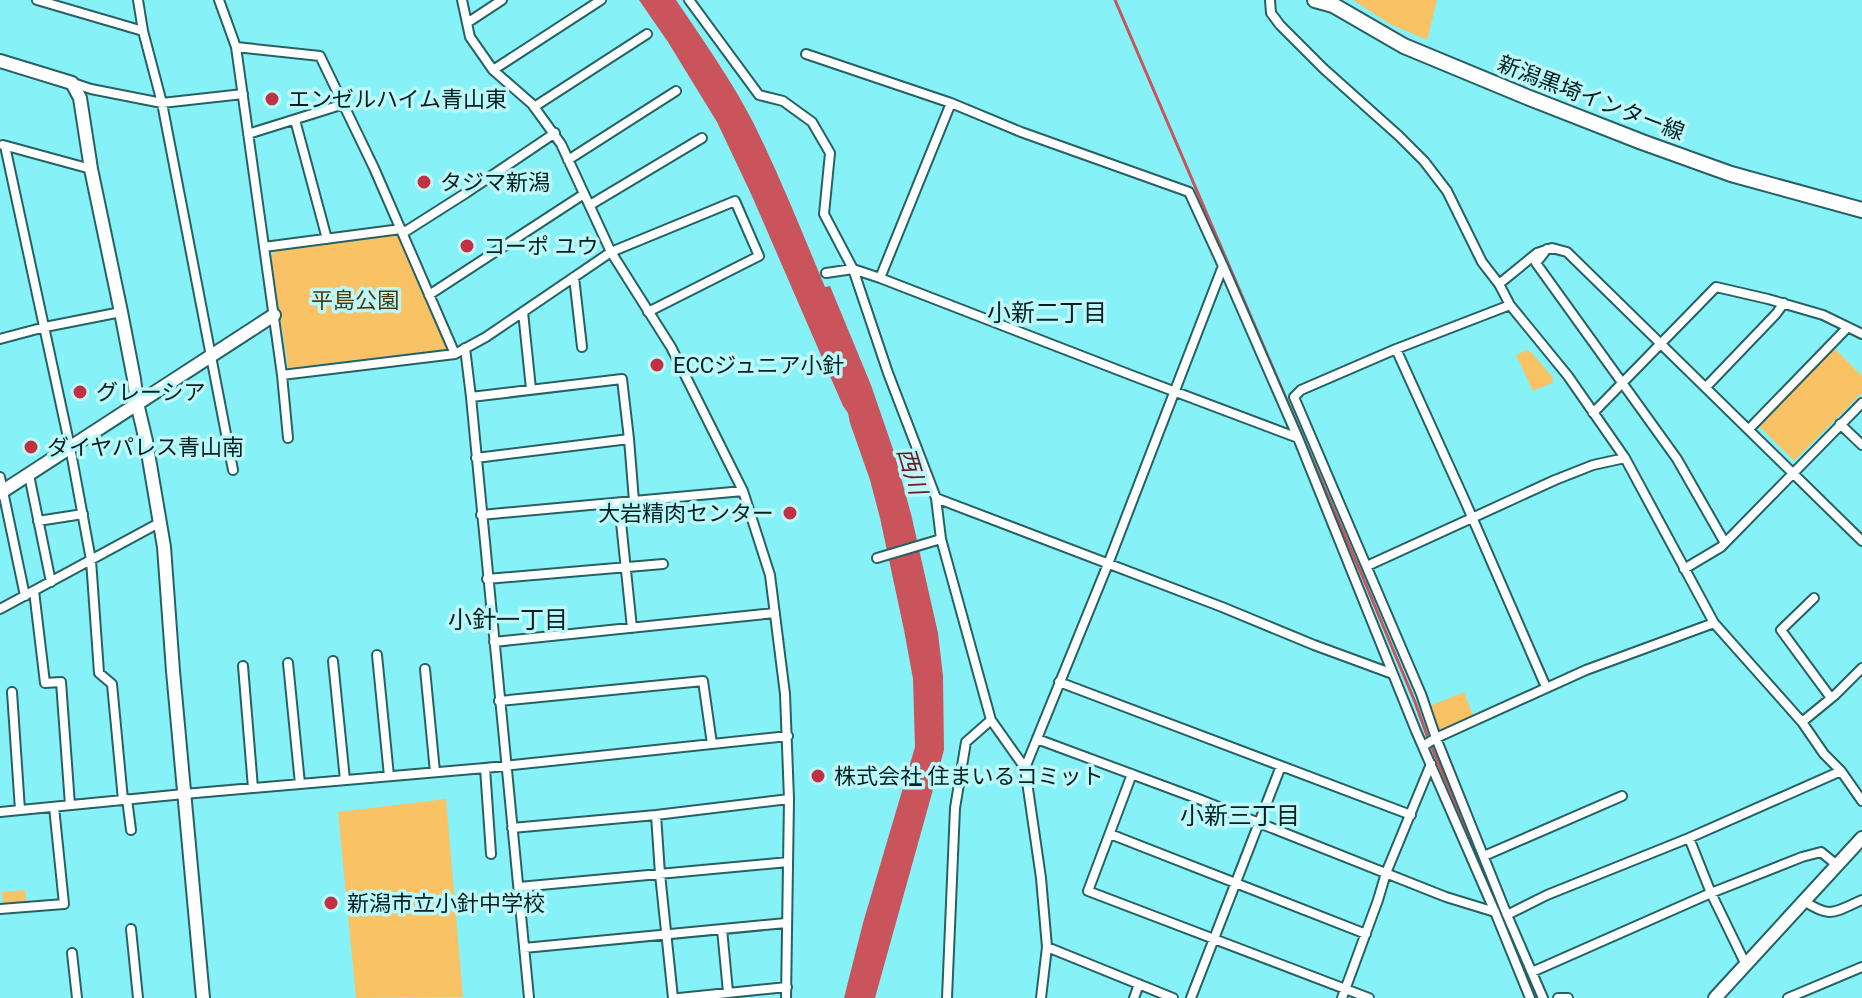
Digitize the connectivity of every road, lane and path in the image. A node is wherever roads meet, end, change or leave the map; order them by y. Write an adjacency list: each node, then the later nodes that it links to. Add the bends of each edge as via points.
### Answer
1 (37, 0): 11 (street)
2 (138, 0): 11 (street)
3 (219, 0): 13 (street)
4 (462, 0): 10 (street)
5 (502, 0): 10 (street)
6 (601, 0): 16 (street)
7 (689, 0): 40 (street, via 759,95 783,101 812,122 830,153 824,214)
8 (1270, 0): 44 (street, via 1280,25 1424,161 1447,191 1482,262)
9 (1315, 0): 33 (main road, 新潟黒埼インター線, via 1404,46 1642,142 1731,174)
10 (467, 23): 16 (street, via 470,37)
11 (143, 31): 20 (street)
12 (647, 34): 23 (street)
13 (236, 47): 19 (street); 22 (street, via 320,56)
14 (806, 54): 21 (street)
15 (0, 61): 17 (street)
16 (493, 70): 23 (street)
17 (72, 83): 20 (street); 30 (street, via 80,98)
18 (676, 91): 29 (street)
19 (243, 94): 20 (street); 26 (street)
20 (162, 103): 61 (street)
21 (951, 103): 39 (street, via 1189,192); 43 (street)
22 (344, 104): 24 (street); 34 (street)
23 (534, 107): 25 (street)
24 (295, 120): 26 (street); 35 (street)
25 (555, 133): 29 (street); 34 (street)
26 (248, 134): 36 (street)
27 (702, 138): 32 (street)
28 (2, 145): 30 (street); 52 (street)
29 (568, 160): 31 (street)
30 (91, 169): 48 (street)
31 (584, 194): 32 (street); 45 (street)
32 (590, 205): 38 (street)
33 (1862, 210)
34 (402, 231): 35 (street); 45 (street)
35 (327, 239): 36 (street)
36 (264, 247): 51 (street)
37 (1547, 249): 44 (street); 56 (street, via 1567,252); 63 (street, via 1536,263)
38 (611, 252): 42 (street); 50 (street); 50 (street, via 735,201 759,256)
39 (1223, 266): 66 (street); 75 (street)
40 (853, 269): 41 (street); 43 (street); 87 (street)
41 (826, 273)
42 (574, 277): 49 (street); 57 (street)
43 (880, 278): 66 (street)
44 (1499, 284): 47 (street)
45 (429, 295): 60 (street)
46 (1784, 303): 53 (street); 56 (street, via 1716,287); 64 (street)
47 (1510, 305): 59 (street); 70 (street)
48 (121, 312): 52 (street); 68 (street)
49 (523, 312): 58 (street); 65 (street)
50 (648, 312): 85 (street)
51 (274, 315): 61 (street); 62 (street)
52 (45, 327): 55 (street); 78 (street)
53 (1848, 327): 54 (street); 72 (street)
54 (1862, 334)
55 (0, 339)
56 (1661, 344): 63 (street); 64 (street)
57 (582, 347)
58 (465, 348): 60 (street); 67 (street)
59 (1396, 349): 73 (street, via 1301,390 1294,397); 92 (street)
60 (455, 354): 62 (street)
61 (211, 357): 68 (street); 81 (street)
62 (282, 375): 74 (street)
63 (1622, 383): 70 (street); 97 (street, via 1677,459)
64 (1706, 387): 72 (street)
65 (531, 389): 67 (street); 76 (street, via 622,379)
66 (1175, 392): 75 (street); 101 (street)
67 (471, 397): 79 (street)
68 (137, 403): 78 (street); 94 (street)
69 (1862, 403): 71 (street)
70 (1593, 413): 80 (street)
71 (1840, 424): 77 (street); 82 (street)
72 (1749, 429): 82 (street)
73 (1309, 434): 75 (street); 102 (street)
74 (288, 438)
75 (1298, 438): 120 (street)
76 (629, 439): 79 (street); 88 (street)
77 (1862, 445)
78 (70, 447): 83 (street); 90 (street)
79 (476, 458): 91 (street)
80 (1625, 458): 92 (street, via 1593,465); 104 (street)
81 (233, 470)
82 (1793, 472): 96 (street); 97 (street)
83 (29, 475): 86 (street); 93 (street)
84 (0, 477): 86 (street)
85 (743, 491): 88 (street); 110 (street, via 770,575)
86 (2, 492): 107 (street)
87 (936, 498): 95 (street); 101 (street)
88 (634, 501): 89 (street)
89 (619, 503): 91 (street); 103 (street)
90 (83, 514): 93 (street); 99 (street)
91 (481, 515): 105 (street)
92 (1472, 518): 102 (street); 122 (street)
93 (38, 521): 106 (street)
94 (159, 523): 99 (street); 145 (street)
95 (941, 539): 98 (street); 126 (street)
96 (1862, 541)
97 (1725, 543): 104 (street)
98 (877, 558)
99 (91, 560): 106 (street); 148 (street, via 99,673 112,684)
100 (663, 564): 103 (street)
101 (1108, 564): 120 (street); 121 (street)
102 (1367, 566): 129 (street)
103 (626, 567): 105 (street); 112 (street)
104 (1684, 569): 111 (street)
105 (487, 579): 113 (street)
106 (51, 582): 107 (street)
107 (30, 594): 109 (street); 150 (street, via 45,683 61,682)
108 (1814, 598): 124 (street, via 1781,630)
109 (0, 609)
110 (775, 613): 112 (street); 128 (street)
111 (1714, 623): 122 (street); 127 (street)
112 (632, 628): 113 (street)
113 (494, 642): 125 (street)
114 (377, 655): 141 (street)
115 (333, 661): 142 (street)
116 (288, 663): 143 (street)
117 (243, 666): 144 (street)
118 (1862, 668): 124 (street)
119 (425, 669): 139 (street)
120 (1393, 674): 132 (street)
121 (1059, 682): 130 (street); 135 (street)
122 (1546, 687): 129 (street)
123 (12, 692): 152 (street)
124 (1831, 698): 127 (street)
125 (499, 701): 131 (street, via 703,681); 134 (street)
126 (991, 720): 137 (street); 200 (street, via 966,742 955,808)
127 (1802, 722): 138 (street)
128 (788, 736): 131 (street); 147 (street)
129 (1436, 738): 132 (street); 163 (street)
130 (1037, 739): 137 (street); 140 (street)
131 (712, 744): 134 (street)
132 (1423, 746): 133 (street)
133 (1431, 764): 155 (street); 174 (street)
134 (506, 765): 136 (street); 157 (street)
135 (1281, 766): 155 (street); 156 (street)
136 (485, 768): 139 (street); 162 (street)
137 (1025, 768): 182 (street)
138 (1841, 771): 149 (street); 160 (street)
139 (435, 772): 141 (street)
140 (1132, 774): 156 (street); 159 (street)
141 (389, 776): 142 (street)
142 (345, 780): 143 (street)
143 (300, 784): 144 (street)
144 (253, 788): 145 (street)
145 (184, 794): 148 (street); 195 (street)
146 (1622, 796): 163 (street)
147 (789, 799): 154 (street); 164 (street)
148 (125, 800): 150 (street); 158 (street)
149 (1862, 801)
150 (70, 805): 151 (street)
151 (54, 807): 152 (street); 173 (street, via 64,904)
152 (20, 810): 153 (street)
153 (0, 812)
154 (656, 815): 157 (street); 167 (street)
155 (1411, 815): 166 (street)
156 (1259, 823): 166 (street); 168 (street)
157 (512, 828): 169 (street)
158 (131, 830)
159 (1110, 834): 168 (street); 181 (street, via 1088,891)
160 (1689, 838): 170 (street); 175 (street)
161 (1862, 838): 165 (street)
162 (491, 854)
163 (1484, 856): 175 (street)
164 (788, 862): 167 (street); 176 (street)
165 (1837, 865): 170 (street, via 1821,852); 172 (street)
166 (1386, 873): 174 (street); 180 (street)
167 (660, 874): 169 (street); 179 (street)
168 (1236, 883): 180 (street); 181 (street)
169 (519, 887): 183 (street)
170 (1711, 893): 185 (street); 187 (street)
171 (1862, 900): 172 (street, via 1833,913)
172 (1804, 901): 185 (street)
173 (0, 909)
174 (1495, 912): 206 (street)
175 (1507, 915): 187 (street)
176 (786, 923): 178 (street); 189 (street)
177 (131, 929): 194 (street)
178 (722, 929): 179 (street); 190 (street)
179 (666, 934): 183 (street); 197 (street)
180 (1366, 934): 191 (street)
181 (1214, 939): 191 (street); 204 (street)
182 (1047, 947): 188 (street); 201 (street)
183 (524, 948): 196 (street)
184 (72, 953): 193 (street)
185 (1746, 965): 210 (street)
186 (1862, 967): 211 (street)
187 (1532, 972): 207 (street)
188 (1139, 984): 202 (street); 203 (street)
189 (787, 987): 190 (street); 199 (street)
190 (728, 992): 192 (street)
191 (1343, 994): 205 (street)
192 (708, 996): 198 (street)
193 (77, 998)
194 (138, 998)
195 (203, 998)
196 (529, 998)
197 (673, 998)
198 (679, 998)
199 (786, 998)
200 (947, 998)
201 (1041, 998)
202 (1134, 998)
203 (1173, 998)
204 (1191, 998)
205 (1369, 998)
206 (1530, 998)
207 (1543, 998)
208 (1558, 998): 209 (street)
209 (1568, 998)
210 (1715, 998)
211 (1788, 998)

